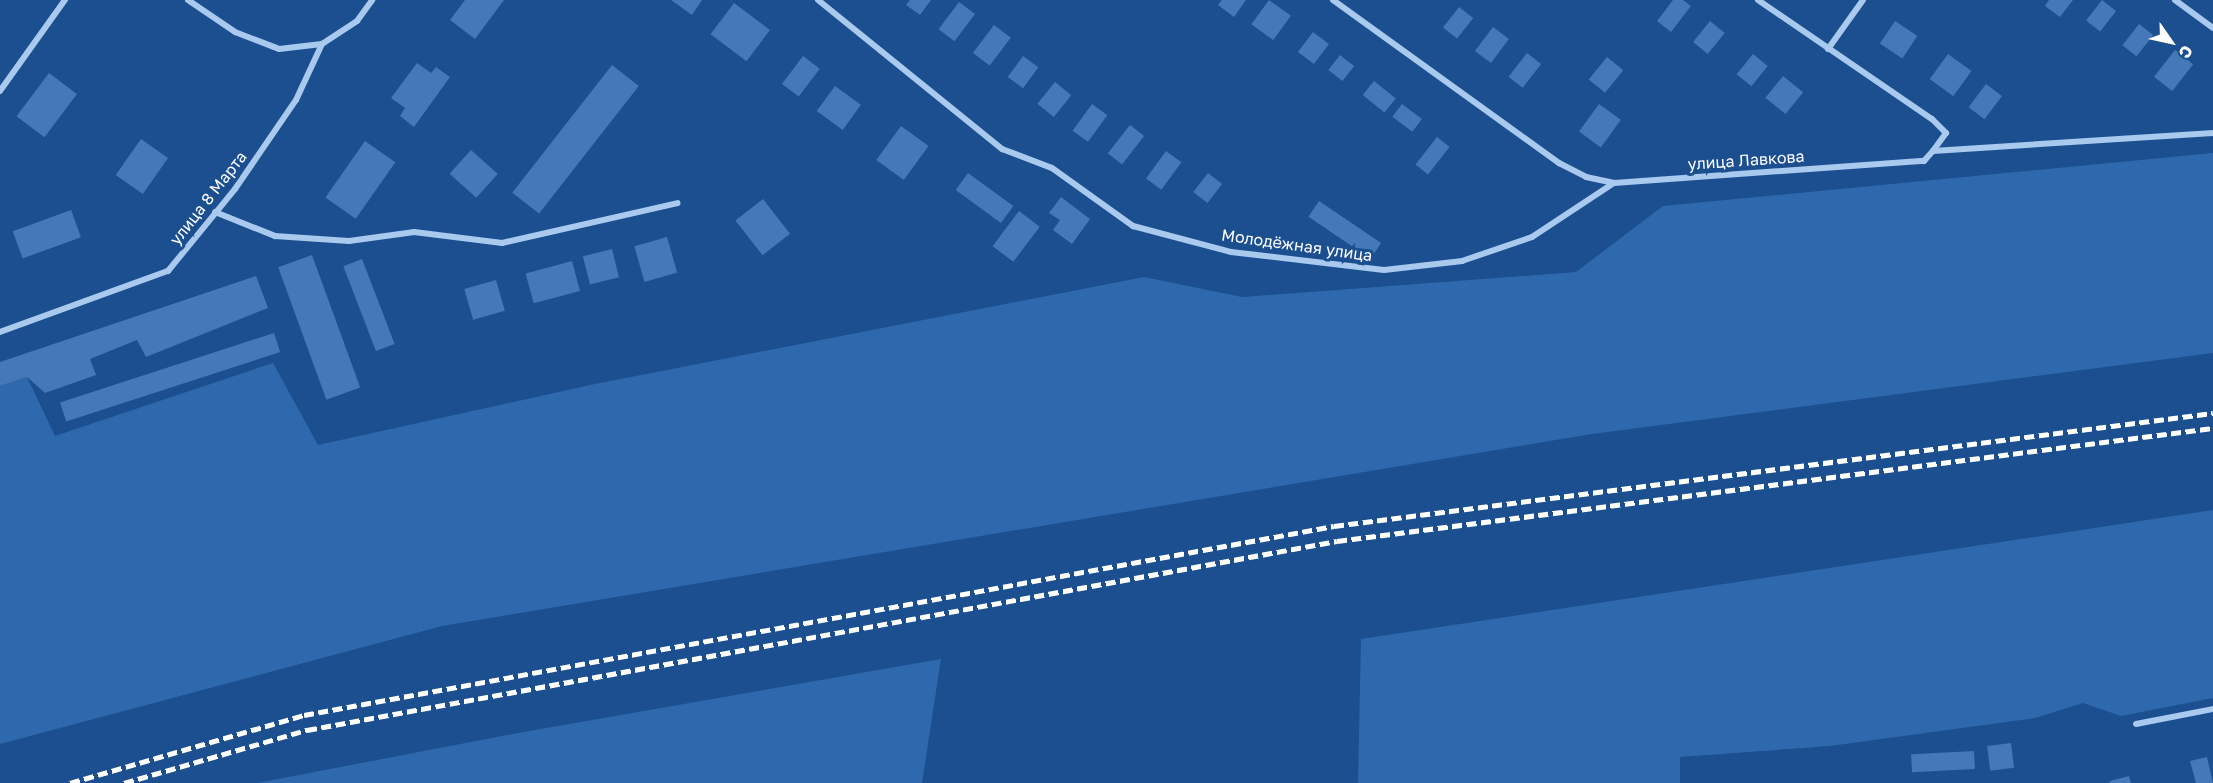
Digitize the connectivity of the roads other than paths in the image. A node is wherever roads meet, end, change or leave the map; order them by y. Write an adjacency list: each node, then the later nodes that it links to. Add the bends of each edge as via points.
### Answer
1 (65, 0): 12 (street)
2 (188, 0): 10 (street, via 235,32 279,50)
3 (372, 0): 10 (street, via 357,21)
4 (818, 0): 15 (street, Молодёжная улица, via 1002,149 1052,168 1133,226 1231,252 1384,270 1462,261 1532,237)
5 (1333, 0): 15 (street, улица Лавкова, via 1559,163 1586,177)
6 (1758, 0): 11 (street)
7 (1863, 0): 11 (street)
8 (2175, 0): 9 (street)
9 (2213, 28)
10 (322, 44): 17 (street, улица 8 Марта, via 296,100)
11 (1828, 49): 14 (street, via 1946,133)
12 (0, 91)
13 (2213, 133): 14 (street, улица Лавкова)
14 (1933, 151): 15 (street, улица Лавкова, via 1924,161)
15 (1614, 183)
16 (678, 203): 17 (street, via 502,243 414,232 349,241 275,236)
17 (214, 212): 18 (street, улица 8 Марта, via 168,271)
18 (0, 332)
19 (2213, 709): 20 (street)
20 (2136, 724)

